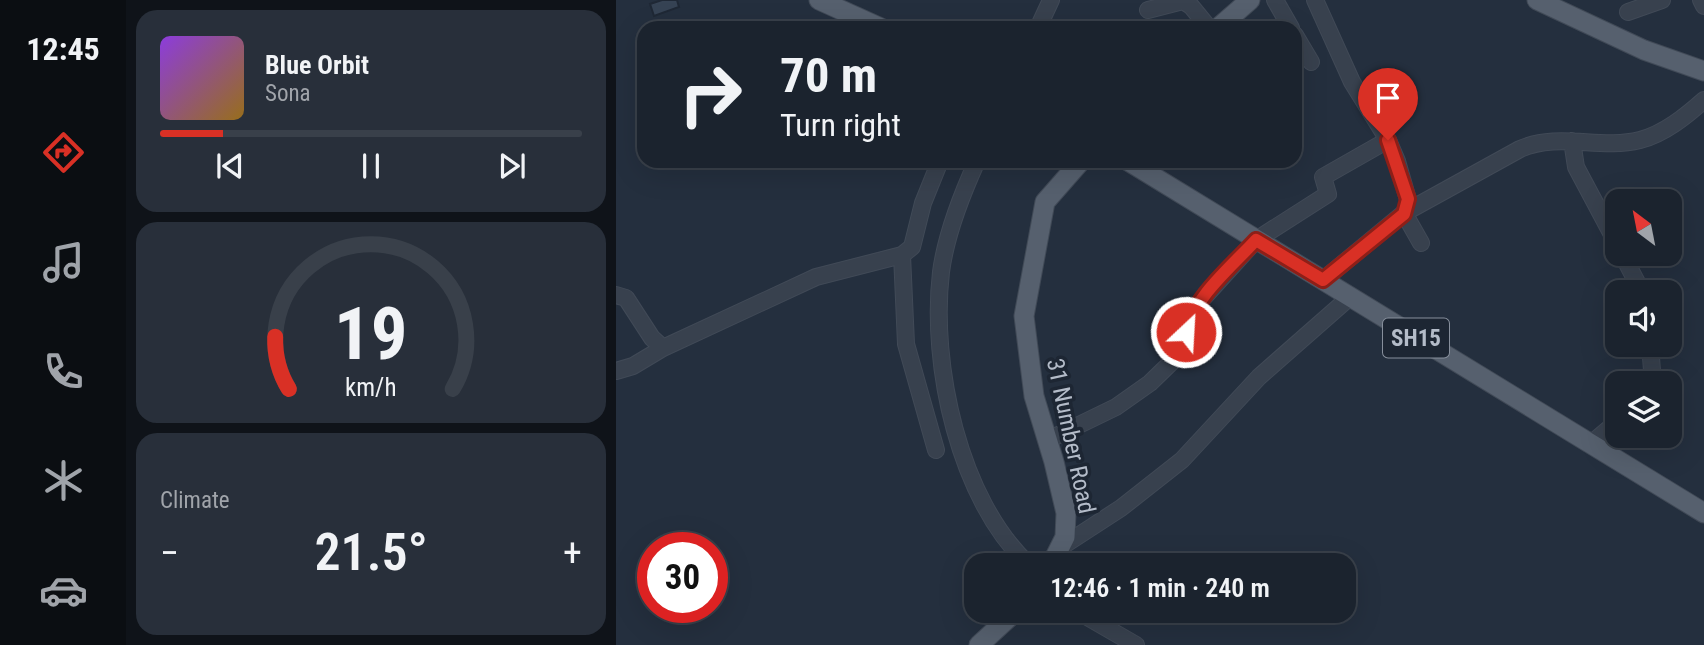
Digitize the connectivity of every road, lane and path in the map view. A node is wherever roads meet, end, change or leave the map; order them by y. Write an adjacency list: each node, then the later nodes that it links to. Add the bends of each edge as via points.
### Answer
1 (819, 0): 12 (main road)
2 (1051, 0): 13 (street)
3 (1250, 0): 15 (main road)
4 (1275, 0): 16 (street)
5 (1315, 0): 21 (street, via 1352,82)
6 (1537, 0): 19 (main road, via 1644,50)
7 (1661, 0): 11 (street)
8 (1701, 0): 9 (street)
9 (1704, 6)
10 (1148, 10): 14 (street, via 1183,1)
11 (1628, 12)
12 (866, 21)
13 (1041, 21)
14 (1203, 21)
15 (1226, 21)
16 (1287, 21)
17 (1302, 47): 18 (street)
18 (1311, 62)
19 (1704, 71)
20 (1704, 100): 22 (street, via 1674,124 1641,140)
21 (1388, 140): 27 (street, via 1408,199); 29 (street, via 1323,177 1328,194)
22 (1572, 141): 27 (street, via 1527,146); 28 (street, via 1577,167)
23 (937, 168): 31 (street, via 912,247)
24 (974, 168): 43 (street, via 961,195 942,272 944,373 953,421 974,486)
25 (1075, 168): 38 (main road, 31 Number Road, via 1045,202 1024,316 1034,396)
26 (1139, 168): 29 (main road, SH15)
27 (1404, 214): 30 (street); 32 (street)
28 (1605, 221)
29 (1256, 240): 32 (main road, SH15); 38 (street, via 1193,311 1181,354 1128,400)
30 (1421, 243)
31 (902, 256): 35 (street, via 817,277); 40 (street, via 906,344)
32 (1323, 280): 34 (main road, SH15)
33 (616, 295): 35 (street, via 626,298)
34 (1350, 297): 39 (main road, SH15); 42 (street, via 1259,377 1182,460)
35 (663, 348): 36 (street)
36 (616, 371)
37 (1605, 432): 39 (street)
38 (1048, 440): 42 (main road, 31 Number Road, via 1066,513)
39 (1592, 443): 41 (main road, SH15)
40 (936, 450)
41 (1704, 513)
42 (1061, 547): 44 (main road, 31 Number Road)
43 (1018, 553)
44 (1058, 553)
45 (1003, 623): 47 (main road)
46 (1098, 623): 48 (street)
47 (979, 645)
48 (1136, 645)

